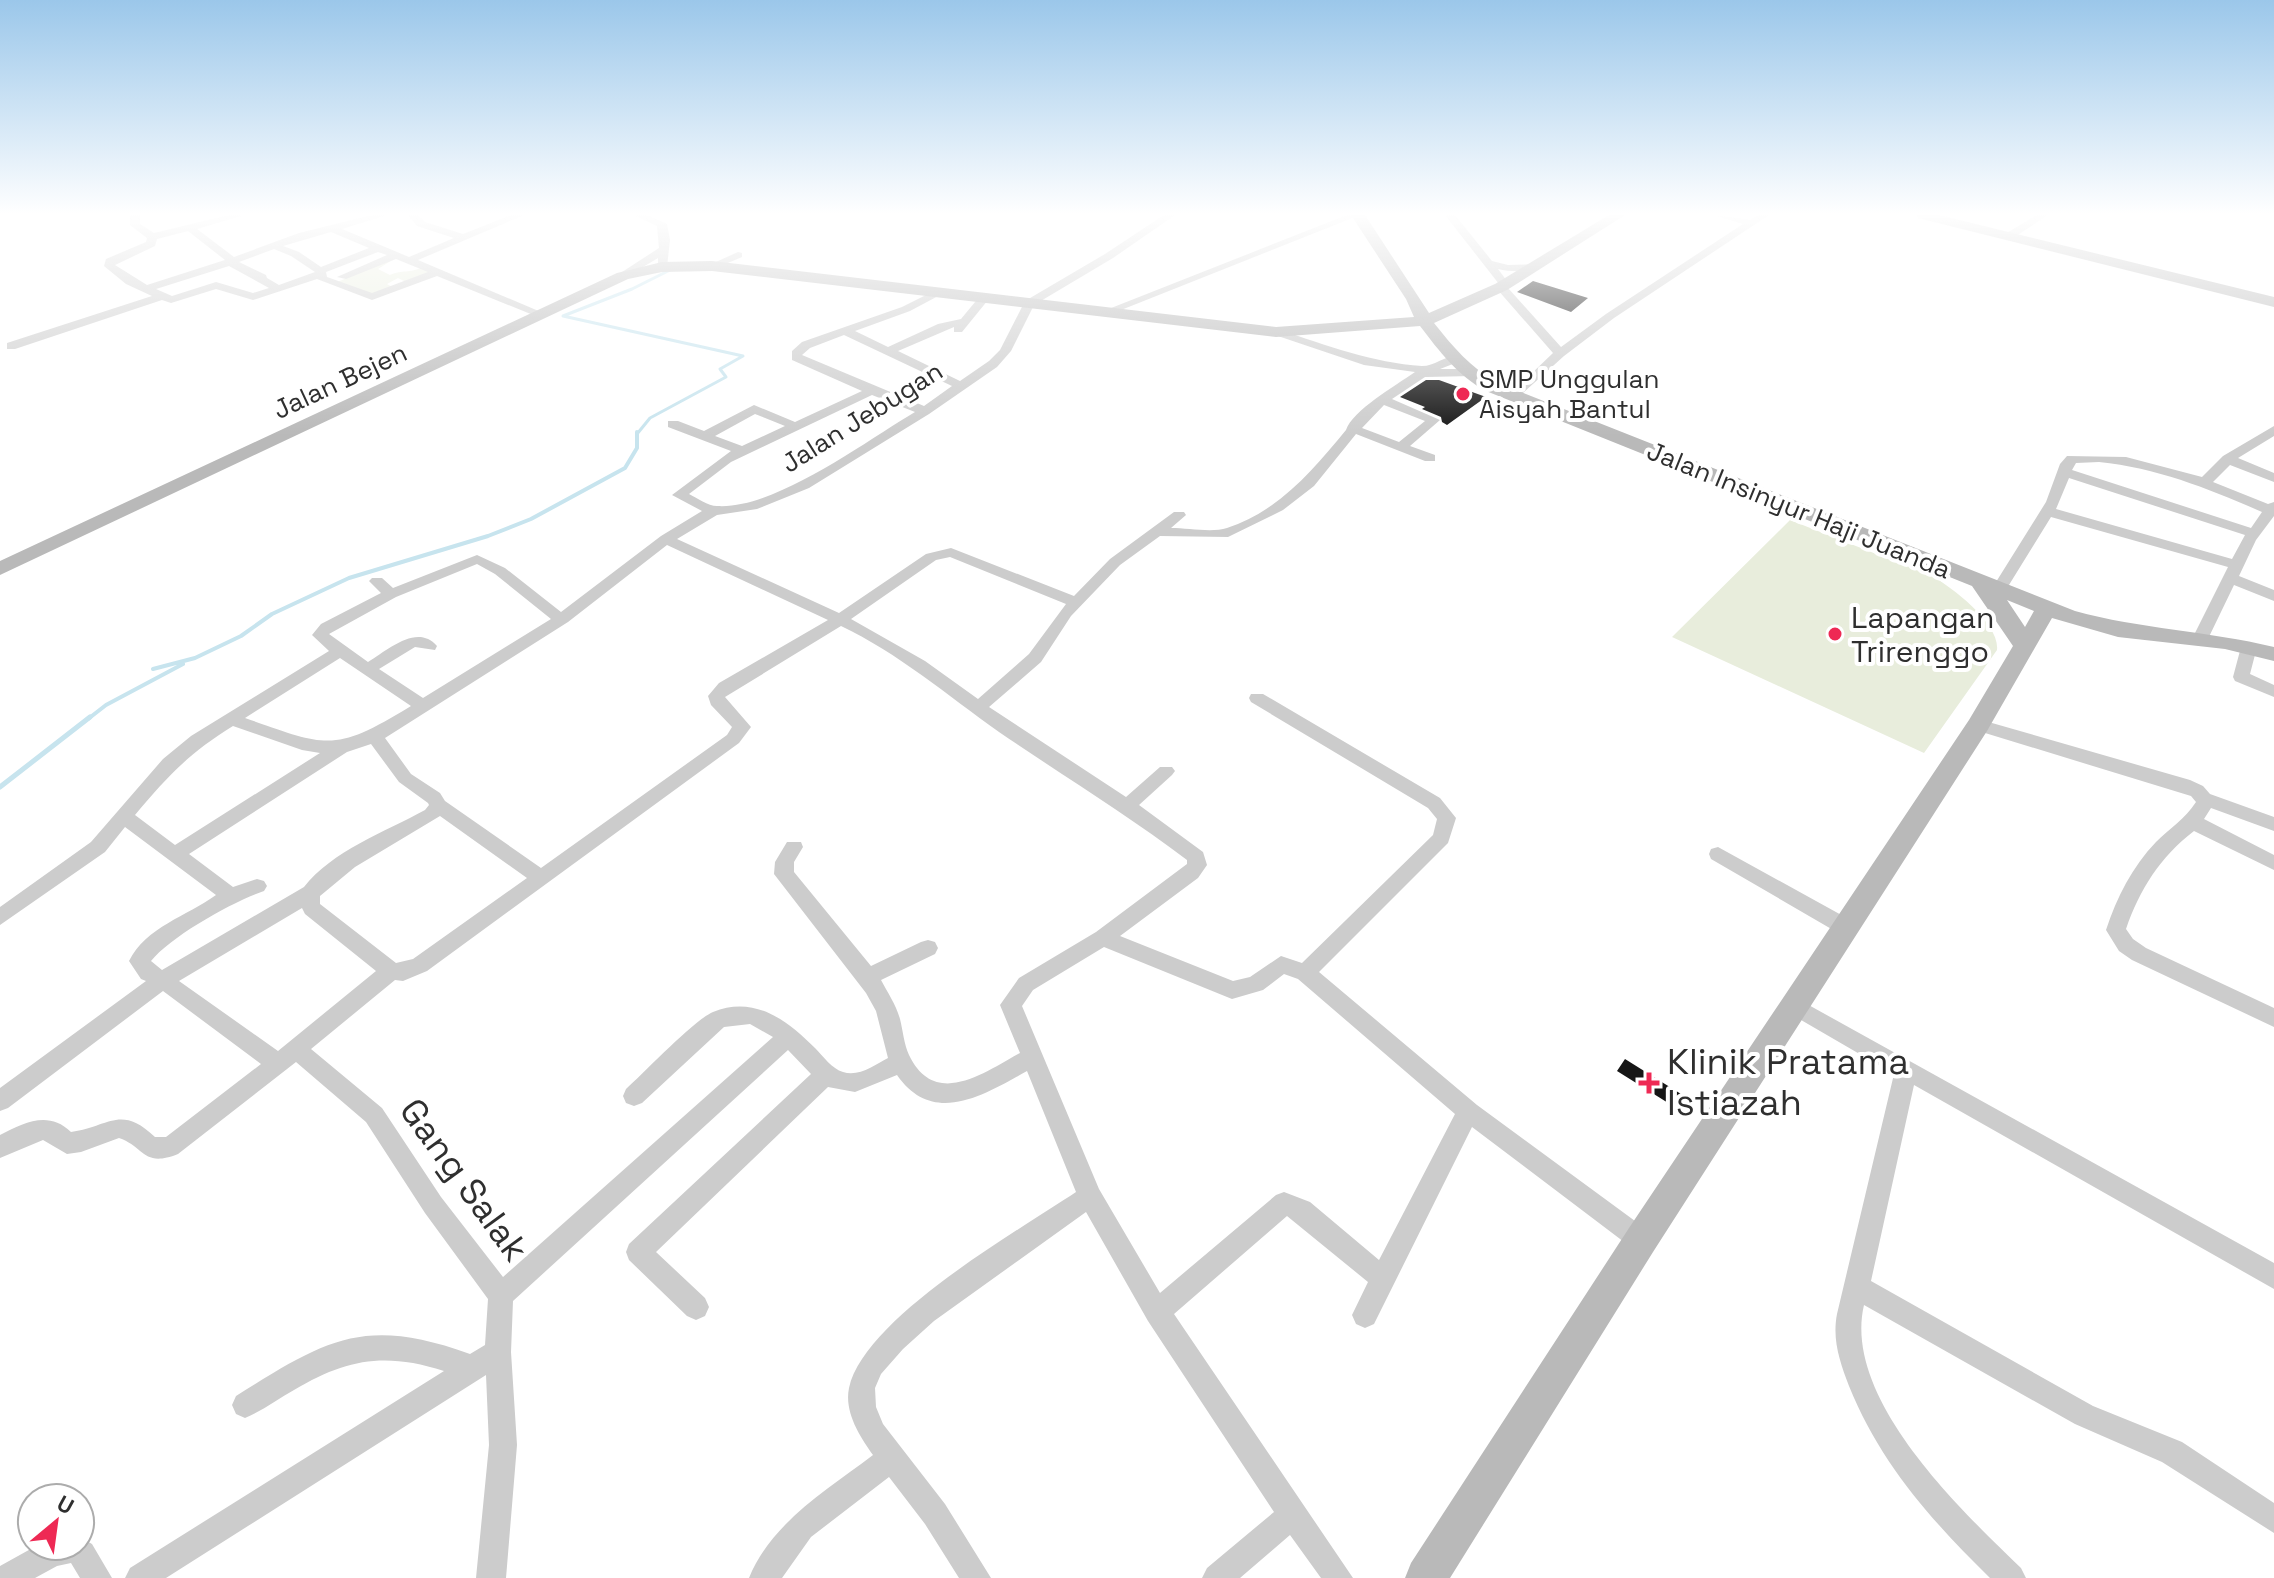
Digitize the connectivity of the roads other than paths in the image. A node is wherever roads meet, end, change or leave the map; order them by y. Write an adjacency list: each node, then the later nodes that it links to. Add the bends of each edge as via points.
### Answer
1 (146, 289): 18 (street)
2 (206, 289): 18 (street, via 177,299)
3 (225, 289): 4 (street, via 247,297)
4 (279, 289)
5 (347, 289): 6 (street, via 374,297)
6 (395, 289)
7 (478, 289): 25 (street)
8 (597, 289): 25 (main road, Jalan Bejen)
9 (900, 289): 17 (main road, Jalan Bejen)
10 (1053, 289): 22 (street)
11 (1167, 289): 24 (street)
12 (1407, 289): 20 (main road, Jalan Insinyur Haji Juanda)
13 (1498, 289): 23 (main road, Jalan Bejen)
14 (1505, 289): 31 (street)
15 (1650, 289): 31 (street)
16 (2220, 289): 21 (main road)
17 (936, 293): 19 (main road, Jalan Bejen); 27 (street)
18 (160, 297): 29 (street)
19 (984, 298): 22 (main road, Jalan Bejen); 30 (street, via 962,325 942,326)
20 (1414, 299): 23 (main road); 26 (main road, Jalan Insinyur Haji Juanda)
21 (2274, 302)
22 (1029, 303): 24 (main road, Jalan Bejen); 34 (street, Jalan Jebugan, via 1005,351)
23 (1461, 307): 26 (main road, Jalan Bejen)
24 (1107, 312): 28 (main road, Jalan Bejen)
25 (542, 315): 58 (main road, Jalan Bejen)
26 (1424, 321): 28 (main road, Jalan Bejen); 32 (main road, Jalan Insinyur Haji Juanda)
27 (843, 330): 30 (street); 35 (street, via 806,345 796,357)
28 (1276, 332): 33 (street, via 1368,362)
29 (11, 346)
30 (889, 351): 34 (street)
31 (1560, 353): 36 (street)
32 (1461, 366): 33 (street); 33 (street); 36 (main road, Jalan Insinyur Haji Juanda)
33 (1425, 371): 37 (street)
34 (959, 385): 38 (street, Jalan Jebugan)
35 (871, 391): 38 (street); 40 (street)
36 (1514, 397): 60 (main road, Jalan Insinyur Haji Juanda)
37 (1381, 399): 41 (street); 44 (street, via 1434,420)
38 (925, 411): 52 (street, Jalan Jebugan, via 804,485 759,503)
39 (673, 424): 43 (street)
40 (795, 426): 43 (street, via 754,409); 45 (street)
41 (1351, 428): 44 (street); 55 (street, via 1305,488 1253,522 1217,534)
42 (2274, 430): 47 (street)
43 (703, 437): 45 (street)
44 (1400, 447): 46 (street)
45 (742, 451): 52 (street, via 679,495)
46 (1430, 458)
47 (2228, 459): 49 (street); 50 (street)
48 (2065, 472): 50 (street, via 2072,459 2135,461); 53 (street); 56 (street)
49 (2274, 478)
50 (2206, 481): 51 (street)
51 (2272, 509): 56 (street)
52 (713, 511): 57 (street, Jalan Jebugan)
53 (2047, 511): 59 (street); 62 (street)
54 (1179, 515): 55 (street)
55 (1157, 532): 65 (street, via 1115,562)
56 (2252, 533): 59 (street)
57 (666, 539): 67 (street, Jalan Jebugan); 68 (street)
58 (0, 569)
59 (2233, 572): 64 (street); 69 (street)
60 (1973, 579): 62 (main road, Jalan Insinyur Haji Juanda); 71 (main road, Jalan Insinyur Haji Juanda, via 2001,607)
61 (377, 581): 63 (street)
62 (1999, 590): 66 (main road, Jalan Insinyur Haji Juanda)
63 (391, 594): 67 (street, via 477,559 503,572); 74 (street, via 321,632)
64 (2274, 596)
65 (1075, 602): 68 (street, via 945,552); 79 (street, via 1035,658)
66 (2047, 608): 69 (main road, Jalan Insinyur Haji Juanda, via 2118,630); 71 (main road)
67 (562, 619): 78 (street, Jalan Jebugan)
68 (841, 619): 79 (street); 95 (street, via 725,687 716,696 742,727 737,735)
69 (2200, 639): 72 (main road, Jalan Insinyur Haji Juanda)
70 (429, 646): 75 (street, via 410,643)
71 (2025, 646): 81 (main road)
72 (2249, 647): 73 (main road, Jalan Insinyur Haji Juanda); 76 (street, via 2241,677)
73 (2274, 654)
74 (346, 655): 75 (street); 80 (street)
75 (368, 669): 78 (street)
76 (2274, 691)
77 (1257, 698): 104 (street, via 1434,803 1447,818 1441,838)
78 (423, 706): 82 (street, Jalan Jebugan)
79 (979, 707): 87 (street)
80 (231, 719): 83 (street, via 308,746); 88 (street, via 169,763)
81 (1978, 725): 85 (street, via 2165,778); 100 (main road)
82 (375, 736): 83 (street, Jalan Jebugan); 86 (street, via 405,778)
83 (341, 748): 92 (street)
84 (1166, 771): 87 (street)
85 (2205, 799): 89 (street); 90 (street)
86 (439, 806): 95 (street); 97 (street, via 328,876)
87 (1127, 806): 101 (street, via 1189,850 1197,865)
88 (123, 816): 92 (street); 99 (street, via 98,847)
89 (2193, 822): 94 (street); 108 (street, via 2165,842 2138,878 2116,930 2139,954)
90 (2274, 824)
91 (794, 847): 105 (street, via 784,874)
92 (175, 854): 98 (street)
93 (1718, 854): 100 (street)
94 (2274, 863)
95 (540, 877): 103 (street, via 420,965 403,973)
96 (257, 886): 98 (street)
97 (310, 893): 103 (street, via 312,909); 106 (street)
98 (230, 895): 106 (street, Gang Salak, via 146,949 139,961)
99 (0, 917)
100 (1847, 928): 107 (main road)
101 (1103, 938): 104 (street, via 1232,990 1256,984 1281,964); 111 (street, via 1035,978 1013,999 1012,1013)
102 (928, 948): 105 (street)
103 (391, 971): 110 (street)
104 (1305, 973): 117 (street)
105 (866, 978): 112 (street, via 885,1007)
106 (163, 980): 110 (street, Gang Salak); 116 (street)
107 (1796, 1007): 113 (street); 120 (main road)
108 (2274, 1018)
109 (787, 1037): 114 (street); 115 (street, via 761,1017 732,1013 717,1020); 124 (street)
110 (287, 1057): 118 (street, via 170,1147 150,1148 126,1127 113,1127 86,1142 67,1143 57,1131 42,1127); 124 (street, Gang Salak, via 358,1099 374,1115)
111 (1031, 1058): 112 (street, via 965,1094 951,1096 924,1088); 119 (street)
112 (900, 1062): 114 (street, via 855,1085)
113 (1906, 1070): 121 (street); 123 (street)
114 (826, 1074): 125 (street, via 638,1252)
115 (634, 1096)
116 (0, 1101)
117 (1469, 1112): 120 (street); 122 (street)
118 (0, 1147)
119 (1090, 1196): 126 (street); 131 (street, via 941,1299 872,1368 862,1383 862,1411)
120 (1641, 1240): 142 (main road)
121 (2274, 1277)
122 (1382, 1278): 126 (street, via 1302,1210 1284,1203); 127 (street)
123 (1857, 1287): 133 (street, via 2084,1415 2172,1452); 143 (street, via 1848,1340 1869,1404 1891,1447 1921,1487)
124 (501, 1295): 128 (street, Gang Salak)
125 (696, 1307)
126 (1157, 1312): 132 (street)
127 (1365, 1315)
128 (498, 1352): 129 (street); 137 (street, Gang Salak, via 503,1445)
129 (472, 1368): 130 (street, via 404,1347 375,1346 307,1366); 136 (street)
130 (245, 1405)
131 (892, 1458): 138 (street, via 801,1527); 139 (street)
132 (1293, 1515): 140 (street); 141 (street)
133 (2274, 1519)
134 (7, 1578): 135 (street, via 62,1548 74,1547)
135 (97, 1578)
136 (140, 1578)
137 (491, 1578)
138 (764, 1578)
139 (976, 1578)
140 (1217, 1578)
141 (1338, 1578)
142 (1426, 1578)
143 (2011, 1578)

